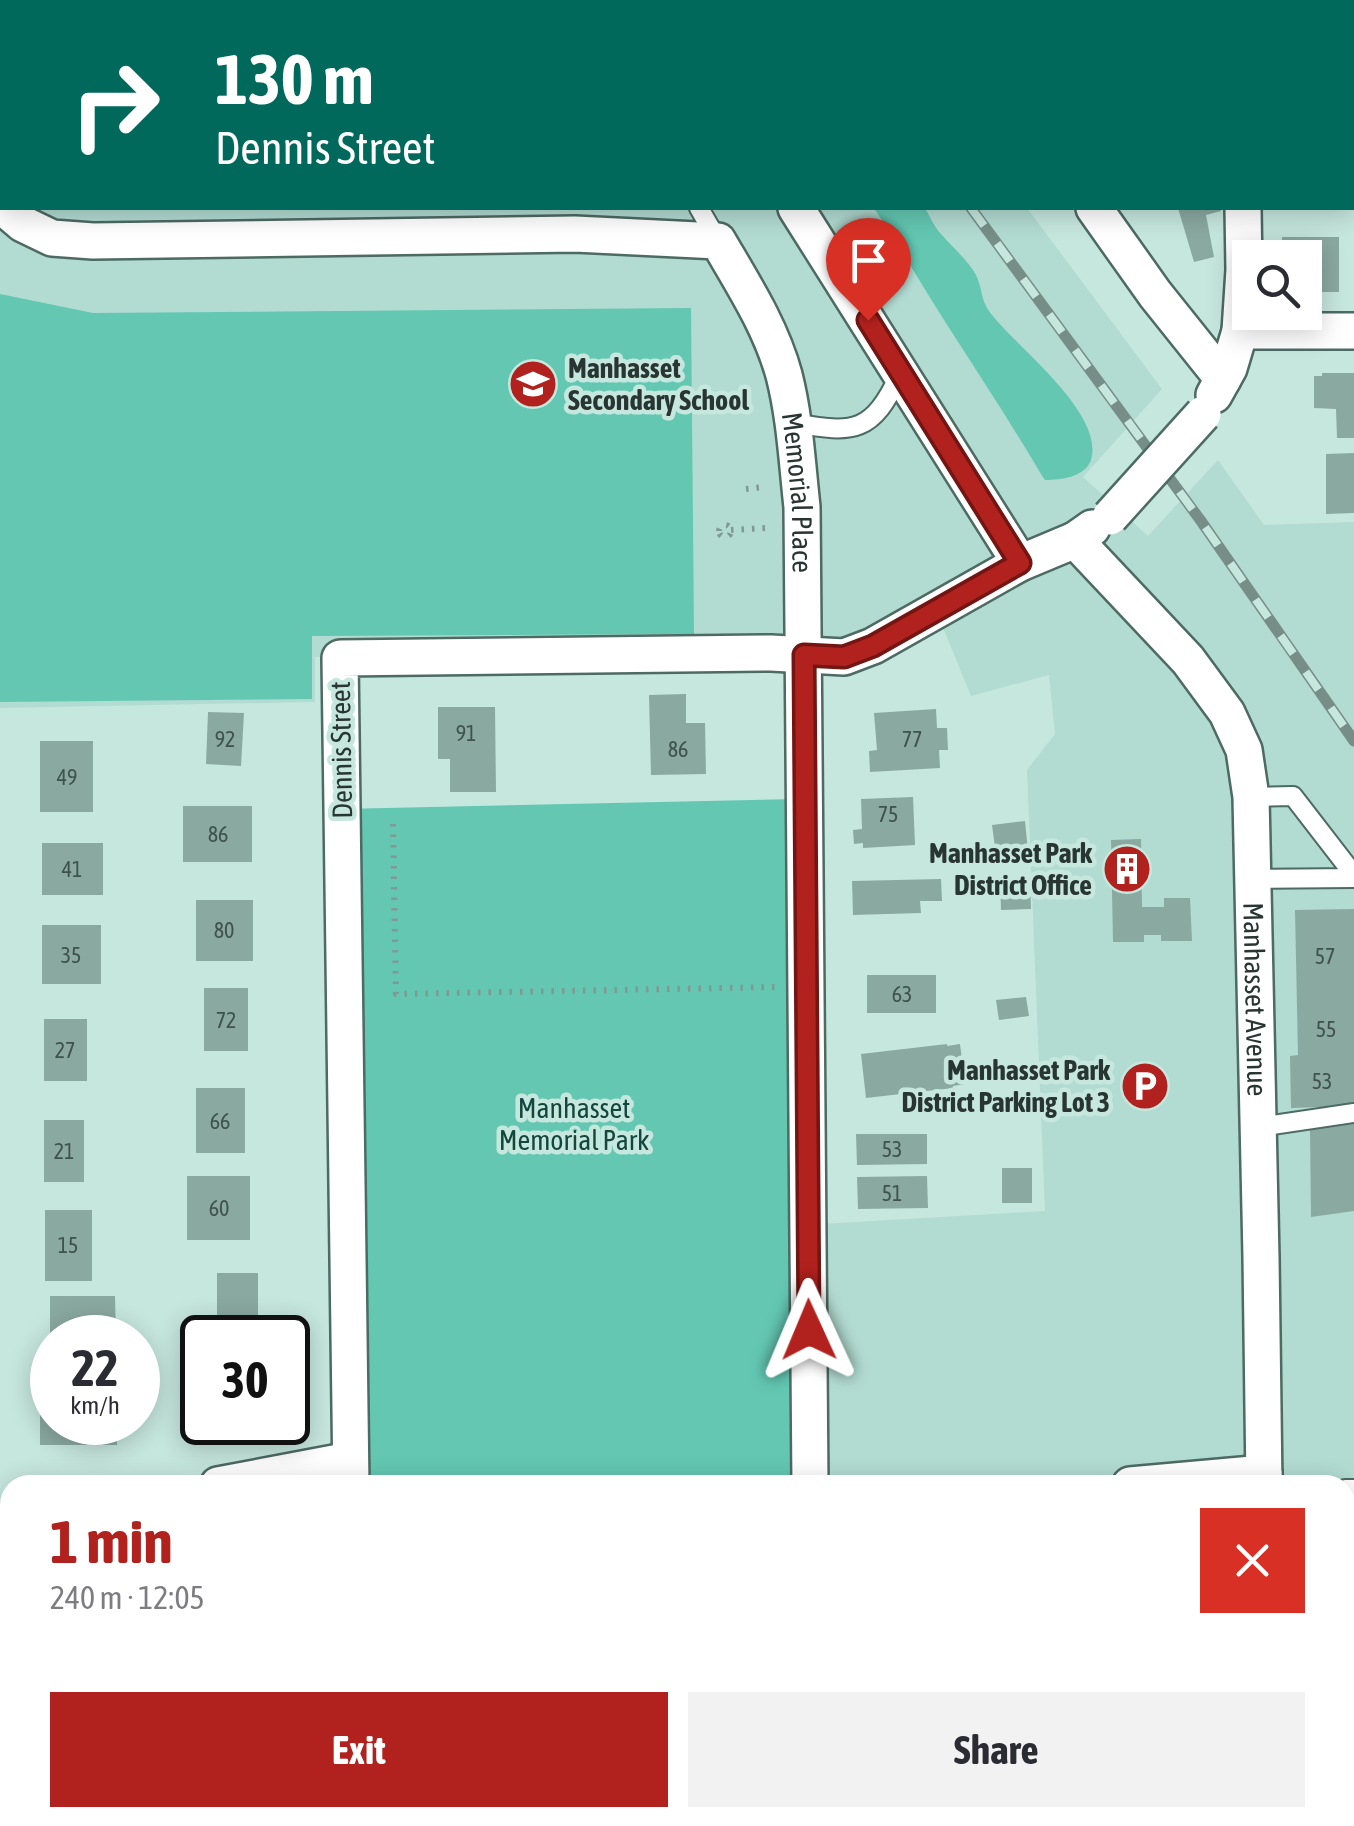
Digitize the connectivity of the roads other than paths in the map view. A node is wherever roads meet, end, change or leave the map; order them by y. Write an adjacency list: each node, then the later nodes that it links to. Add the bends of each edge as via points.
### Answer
1 (7, 210): 6 (street, via 52,238 66,239 575,234)
2 (699, 210): 6 (lane)
3 (797, 210): 9 (street)
4 (1095, 210): 10 (street)
5 (1243, 210): 8 (street)
6 (718, 242): 11 (street, Memorial Place, via 756,304 783,371)
7 (1354, 330): 8 (street)
8 (1240, 331): 10 (street)
9 (900, 374): 11 (lane, via 861,426); 13 (street)
10 (1223, 380): 12 (street, Dennis Street, bridge, via 1204,414 1110,517)
11 (794, 422): 14 (street, Memorial Place)
12 (1075, 540): 13 (street, Dennis Street); 15 (street, Manhasset Avenue, via 1188,660 1227,713 1244,750)
13 (1020, 563): 14 (street, Dennis Street, via 873,646 844,657)
14 (804, 655): 20 (street, Dennis Street, via 340,658); 22 (street, Memorial Place)
15 (1250, 797): 16 (lane, via 1292,796); 17 (street, Manhasset Avenue)
16 (1354, 876): 17 (lane)
17 (1253, 878): 19 (street, Manhasset Avenue)
18 (1354, 1114): 19 (lane)
19 (1258, 1128): 23 (street, Manhasset Avenue)
20 (350, 1472): 21 (street)
21 (320, 1475)
22 (810, 1475)
23 (1264, 1475)

